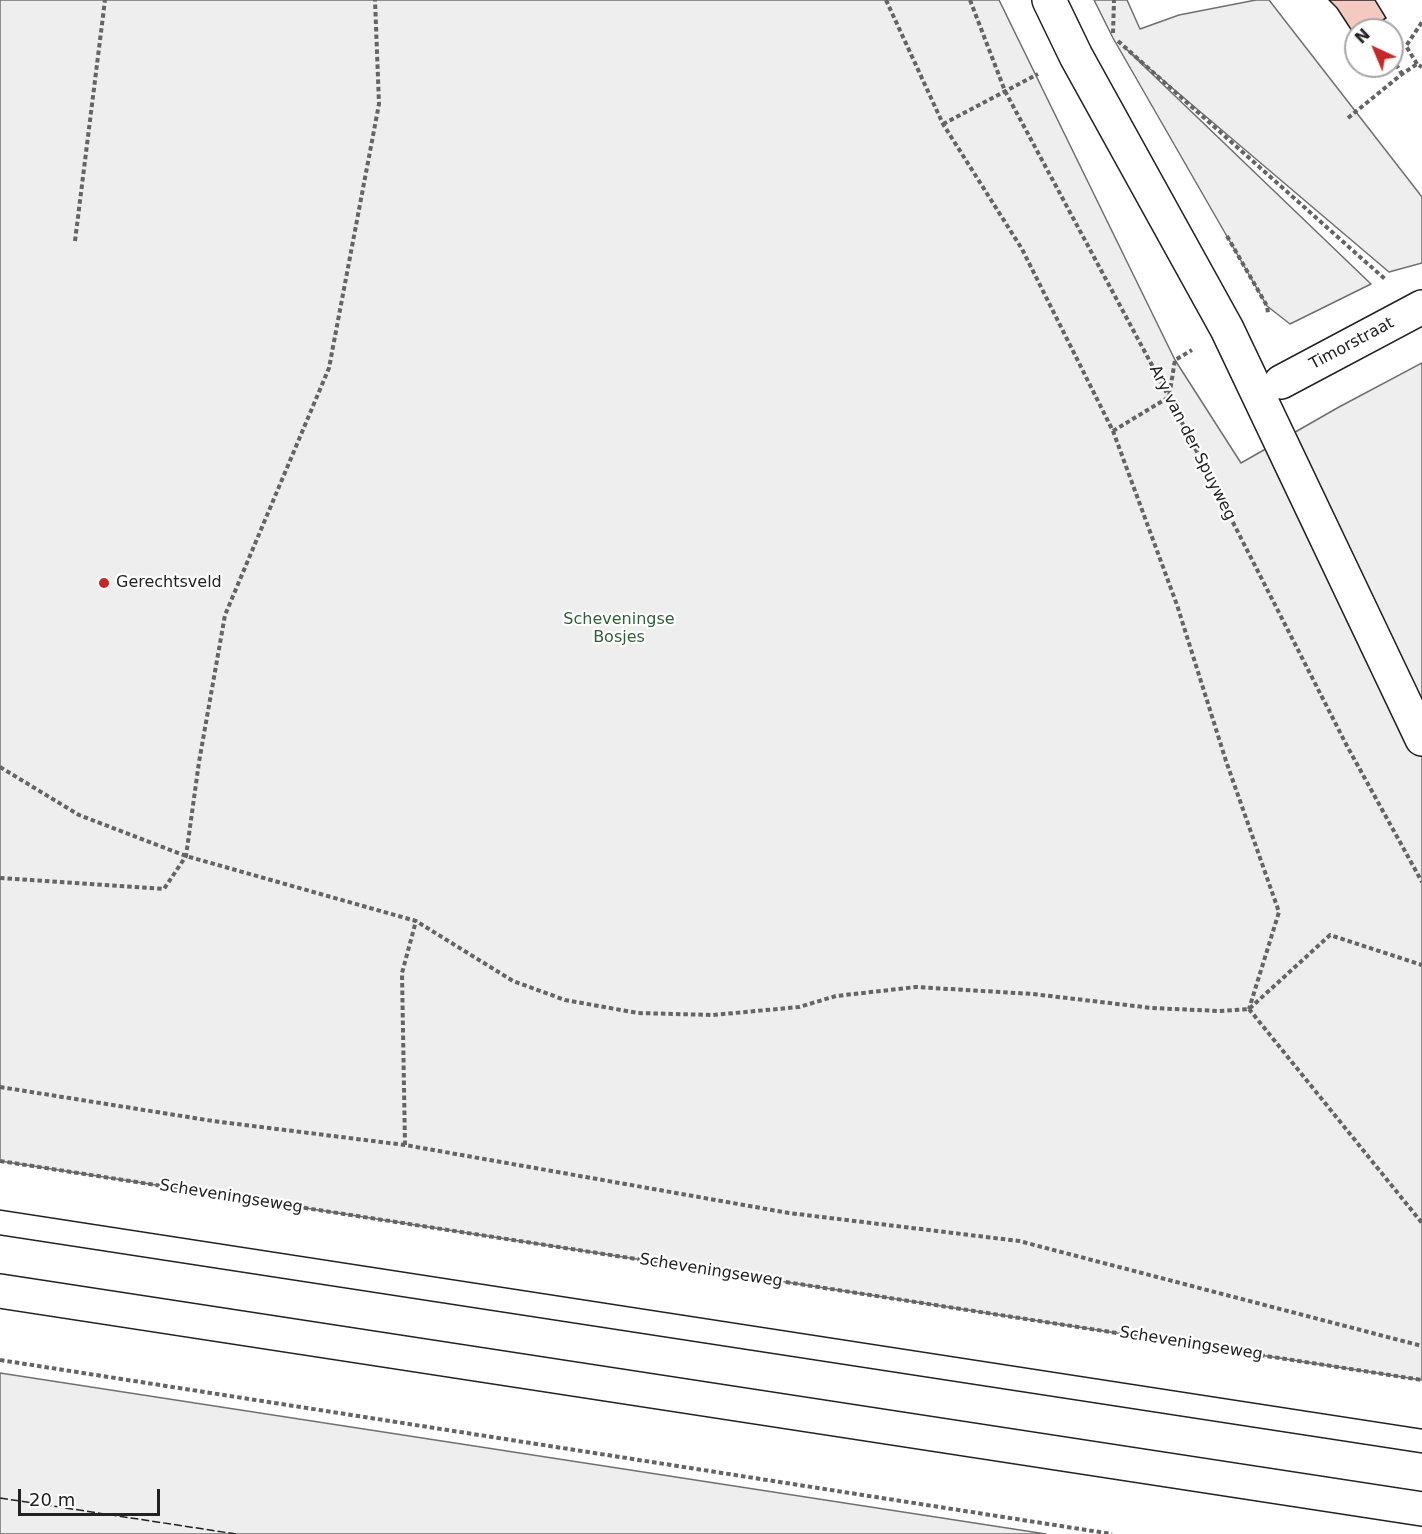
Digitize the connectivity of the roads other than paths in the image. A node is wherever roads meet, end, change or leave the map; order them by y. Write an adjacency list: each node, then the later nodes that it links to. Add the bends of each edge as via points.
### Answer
1 (1049, 0): 4 (street, via 1227,328)
2 (1420, 308): 3 (street, Timorstraat)
3 (1281, 382)
4 (1422, 740)
5 (0, 1291): 6 (street)
6 (1422, 1509)

